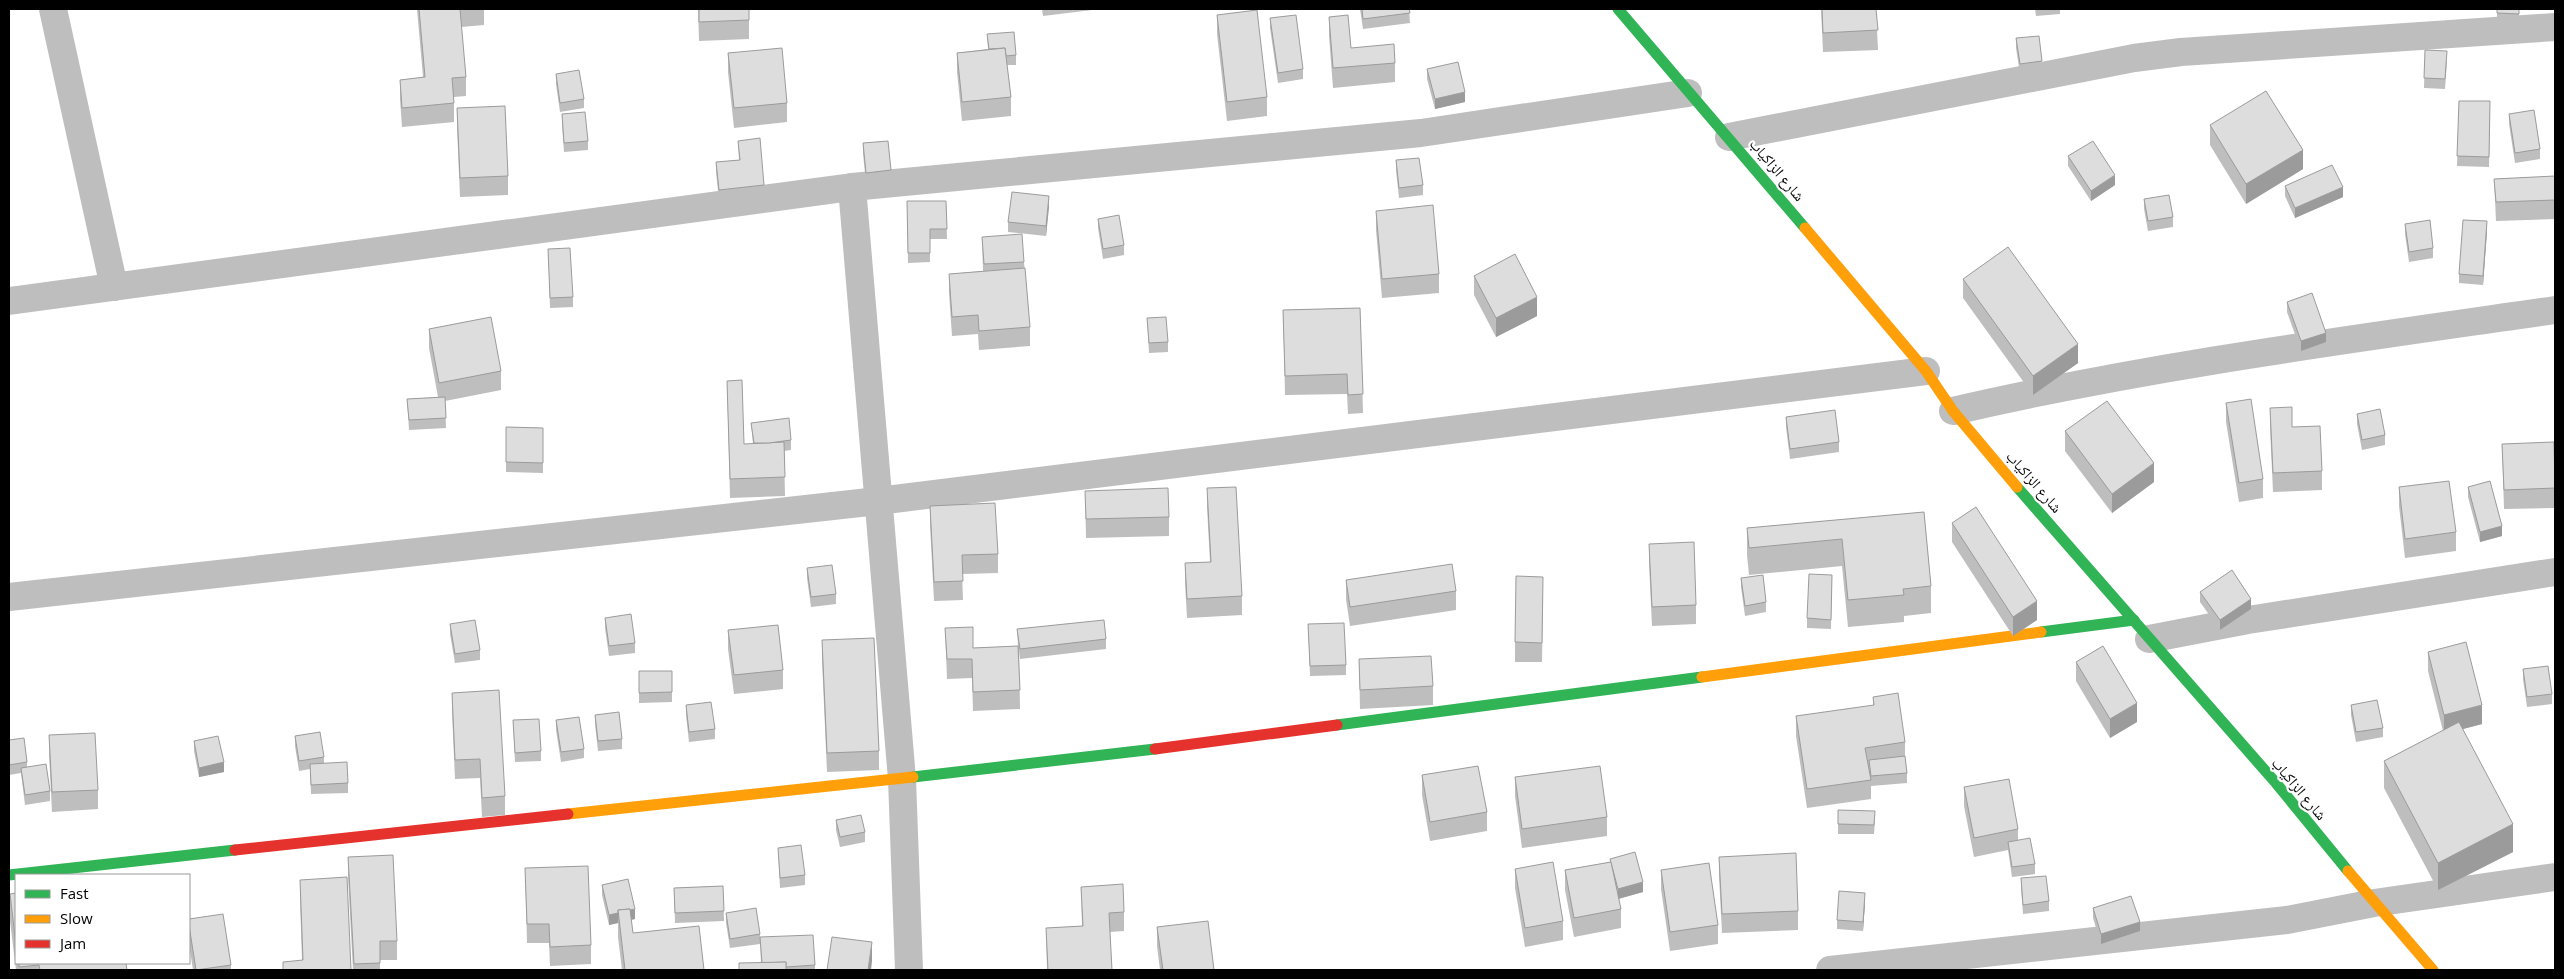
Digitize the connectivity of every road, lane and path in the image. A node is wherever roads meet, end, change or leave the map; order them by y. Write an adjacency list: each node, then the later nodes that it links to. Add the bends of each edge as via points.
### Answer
1 (53, 9): 7 (street)
2 (1618, 9): 4 (street, شارع الزاكياب)
3 (2555, 27): 5 (street, via 2181,52 2134,58)
4 (1688, 93): 5 (street, شارع الزاكياب); 6 (street, via 1421,133)
5 (1729, 137): 10 (street, شارع الزاكياب)
6 (852, 187): 7 (street); 12 (street)
7 (114, 287): 8 (street)
8 (9, 301)
9 (2555, 310): 11 (street, via 2212,360)
10 (1926, 371): 11 (street, شارع الزاكياب); 12 (street)
11 (1953, 410): 15 (street, شارع الزاكياب)
12 (878, 501): 14 (street); 16 (street)
13 (2555, 572): 15 (street, via 2248,620)
14 (9, 597)
15 (2142, 629): 16 (street); 19 (street, شارع الزاكياب, via 2276,783)
16 (902, 779): 17 (street); 20 (street)
17 (9, 874)
18 (2555, 877): 19 (street)
19 (2374, 903): 21 (street, via 2287,920); 22 (street, شارع الزاكياب)
20 (909, 970)
21 (1830, 970)
22 (2433, 970)

